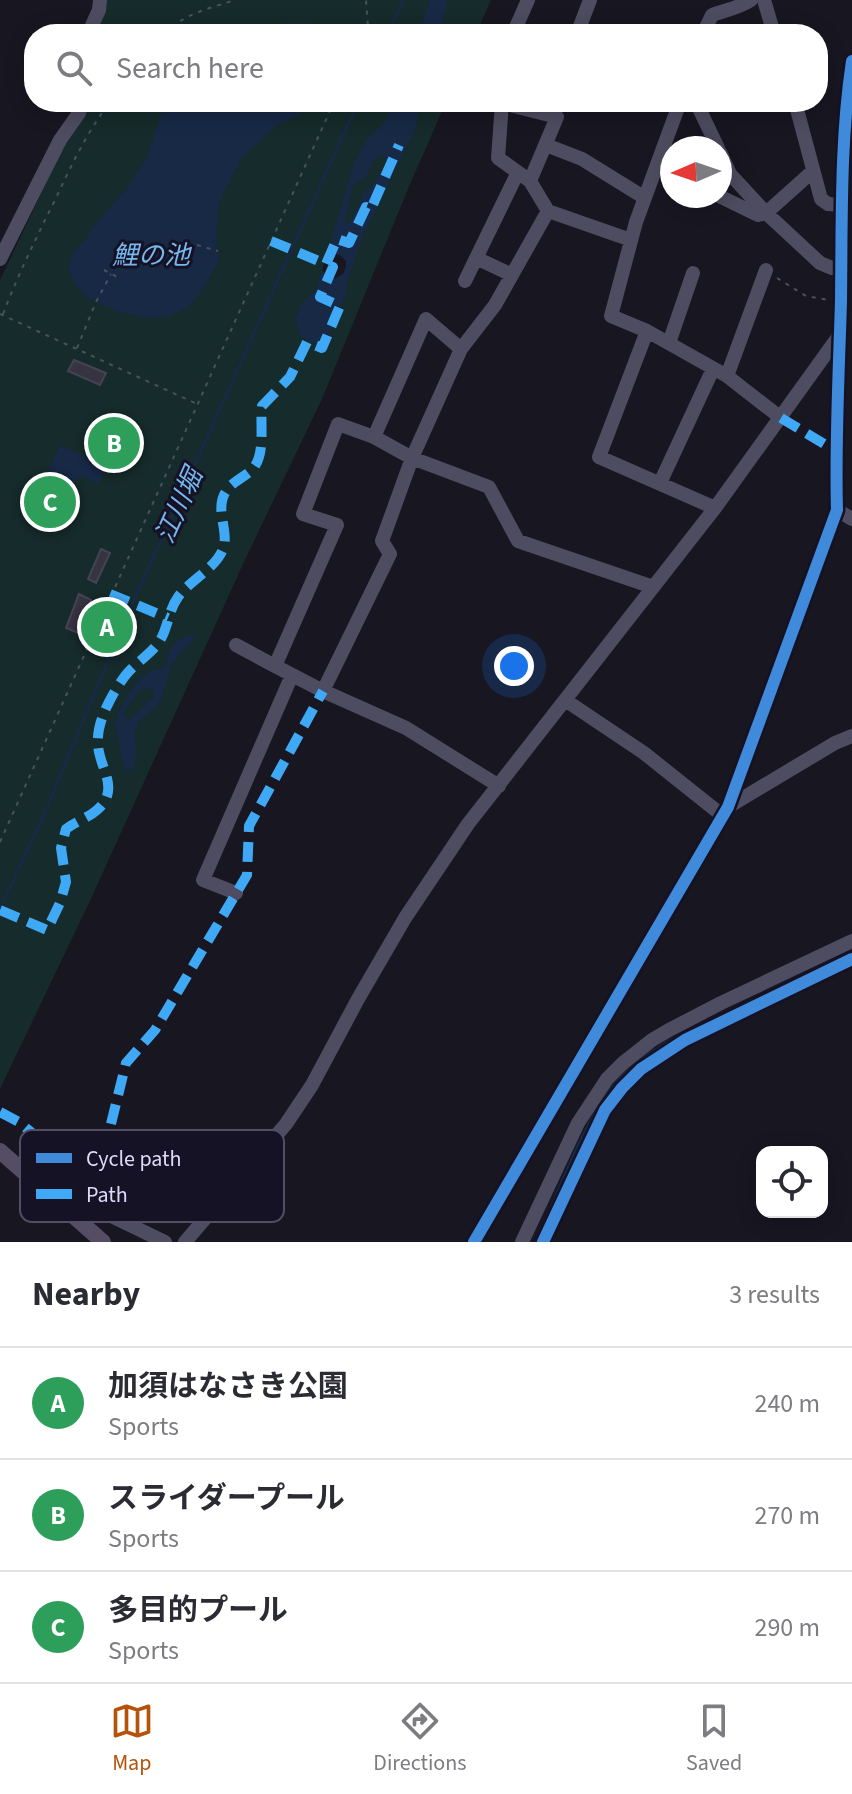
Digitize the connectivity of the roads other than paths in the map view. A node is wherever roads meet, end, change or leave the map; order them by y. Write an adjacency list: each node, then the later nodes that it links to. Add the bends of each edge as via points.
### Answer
1 (100, 0): 6 (street)
2 (528, 0): 7 (street)
3 (590, 0): 8 (street)
4 (751, 0): 9 (street, via 712,15)
5 (764, 0): 10 (street)
6 (93, 24)
7 (517, 24)
8 (581, 24)
9 (708, 24)
10 (771, 24)
11 (852, 61): 29 (street)
12 (79, 112): 34 (street)
13 (501, 112): 25 (street, via 498,158)
14 (537, 112): 19 (street)
15 (558, 112): 19 (street)
16 (676, 112): 22 (street)
17 (701, 112): 20 (street)
18 (798, 112): 24 (street)
19 (557, 117): 21 (street)
20 (712, 136)
21 (546, 145): 25 (street); 27 (street, via 582,159)
22 (657, 166): 23 (street); 27 (street)
23 (660, 167)
24 (813, 171): 29 (street, via 821,199); 31 (street)
25 (524, 176): 30 (street); 33 (street)
26 (732, 176): 31 (street)
27 (645, 198): 32 (street)
28 (732, 201): 31 (street)
29 (841, 205): 35 (street)
30 (548, 211): 32 (street); 38 (street)
31 (762, 214): 35 (street, via 820,263)
32 (631, 240): 40 (street, via 611,316)
33 (476, 258): 38 (street); 39 (street)
34 (0, 259)
35 (841, 268): 41 (street)
36 (766, 270): 45 (street)
37 (693, 273): 42 (street)
38 (512, 275): 43 (street)
39 (465, 281)
40 (647, 331): 42 (street); 49 (street, via 599,457)
41 (839, 336): 46 (street); 51 (street)
42 (669, 343): 44 (street)
43 (461, 349): 47 (street, via 426,319); 48 (street)
44 (713, 369): 45 (street); 49 (street)
45 (727, 376): 46 (street)
46 (781, 418): 50 (street)
47 (374, 437): 48 (street); 55 (street, via 338,424 303,514 337,525)
48 (412, 458): 53 (street, via 489,487 518,541); 57 (street, via 382,541 390,554)
49 (660, 483): 50 (street)
50 (715, 508): 53 (street)
51 (837, 510): 52 (street); 61 (street)
52 (852, 519)
53 (653, 587): 58 (street)
54 (236, 645): 55 (street)
55 (275, 666): 56 (street)
56 (292, 675): 57 (street); 62 (street, via 203,880)
57 (323, 691): 60 (street, via 406,728)
58 (565, 700): 60 (street); 61 (street)
59 (852, 736): 61 (street)
60 (499, 786): 64 (street, via 405,918 306,1095)
61 (726, 812): 70 (street)
62 (236, 893)
63 (852, 941): 74 (street, via 669,1030 623,1063 578,1123)
64 (281, 1130)
65 (0, 1151): 66 (main road)
66 (20, 1169)
67 (80, 1222): 71 (main road)
68 (124, 1222): 72 (street)
69 (202, 1222): 73 (street)
70 (478, 1241)
71 (103, 1242)
72 (165, 1242)
73 (185, 1242)
74 (522, 1242)

